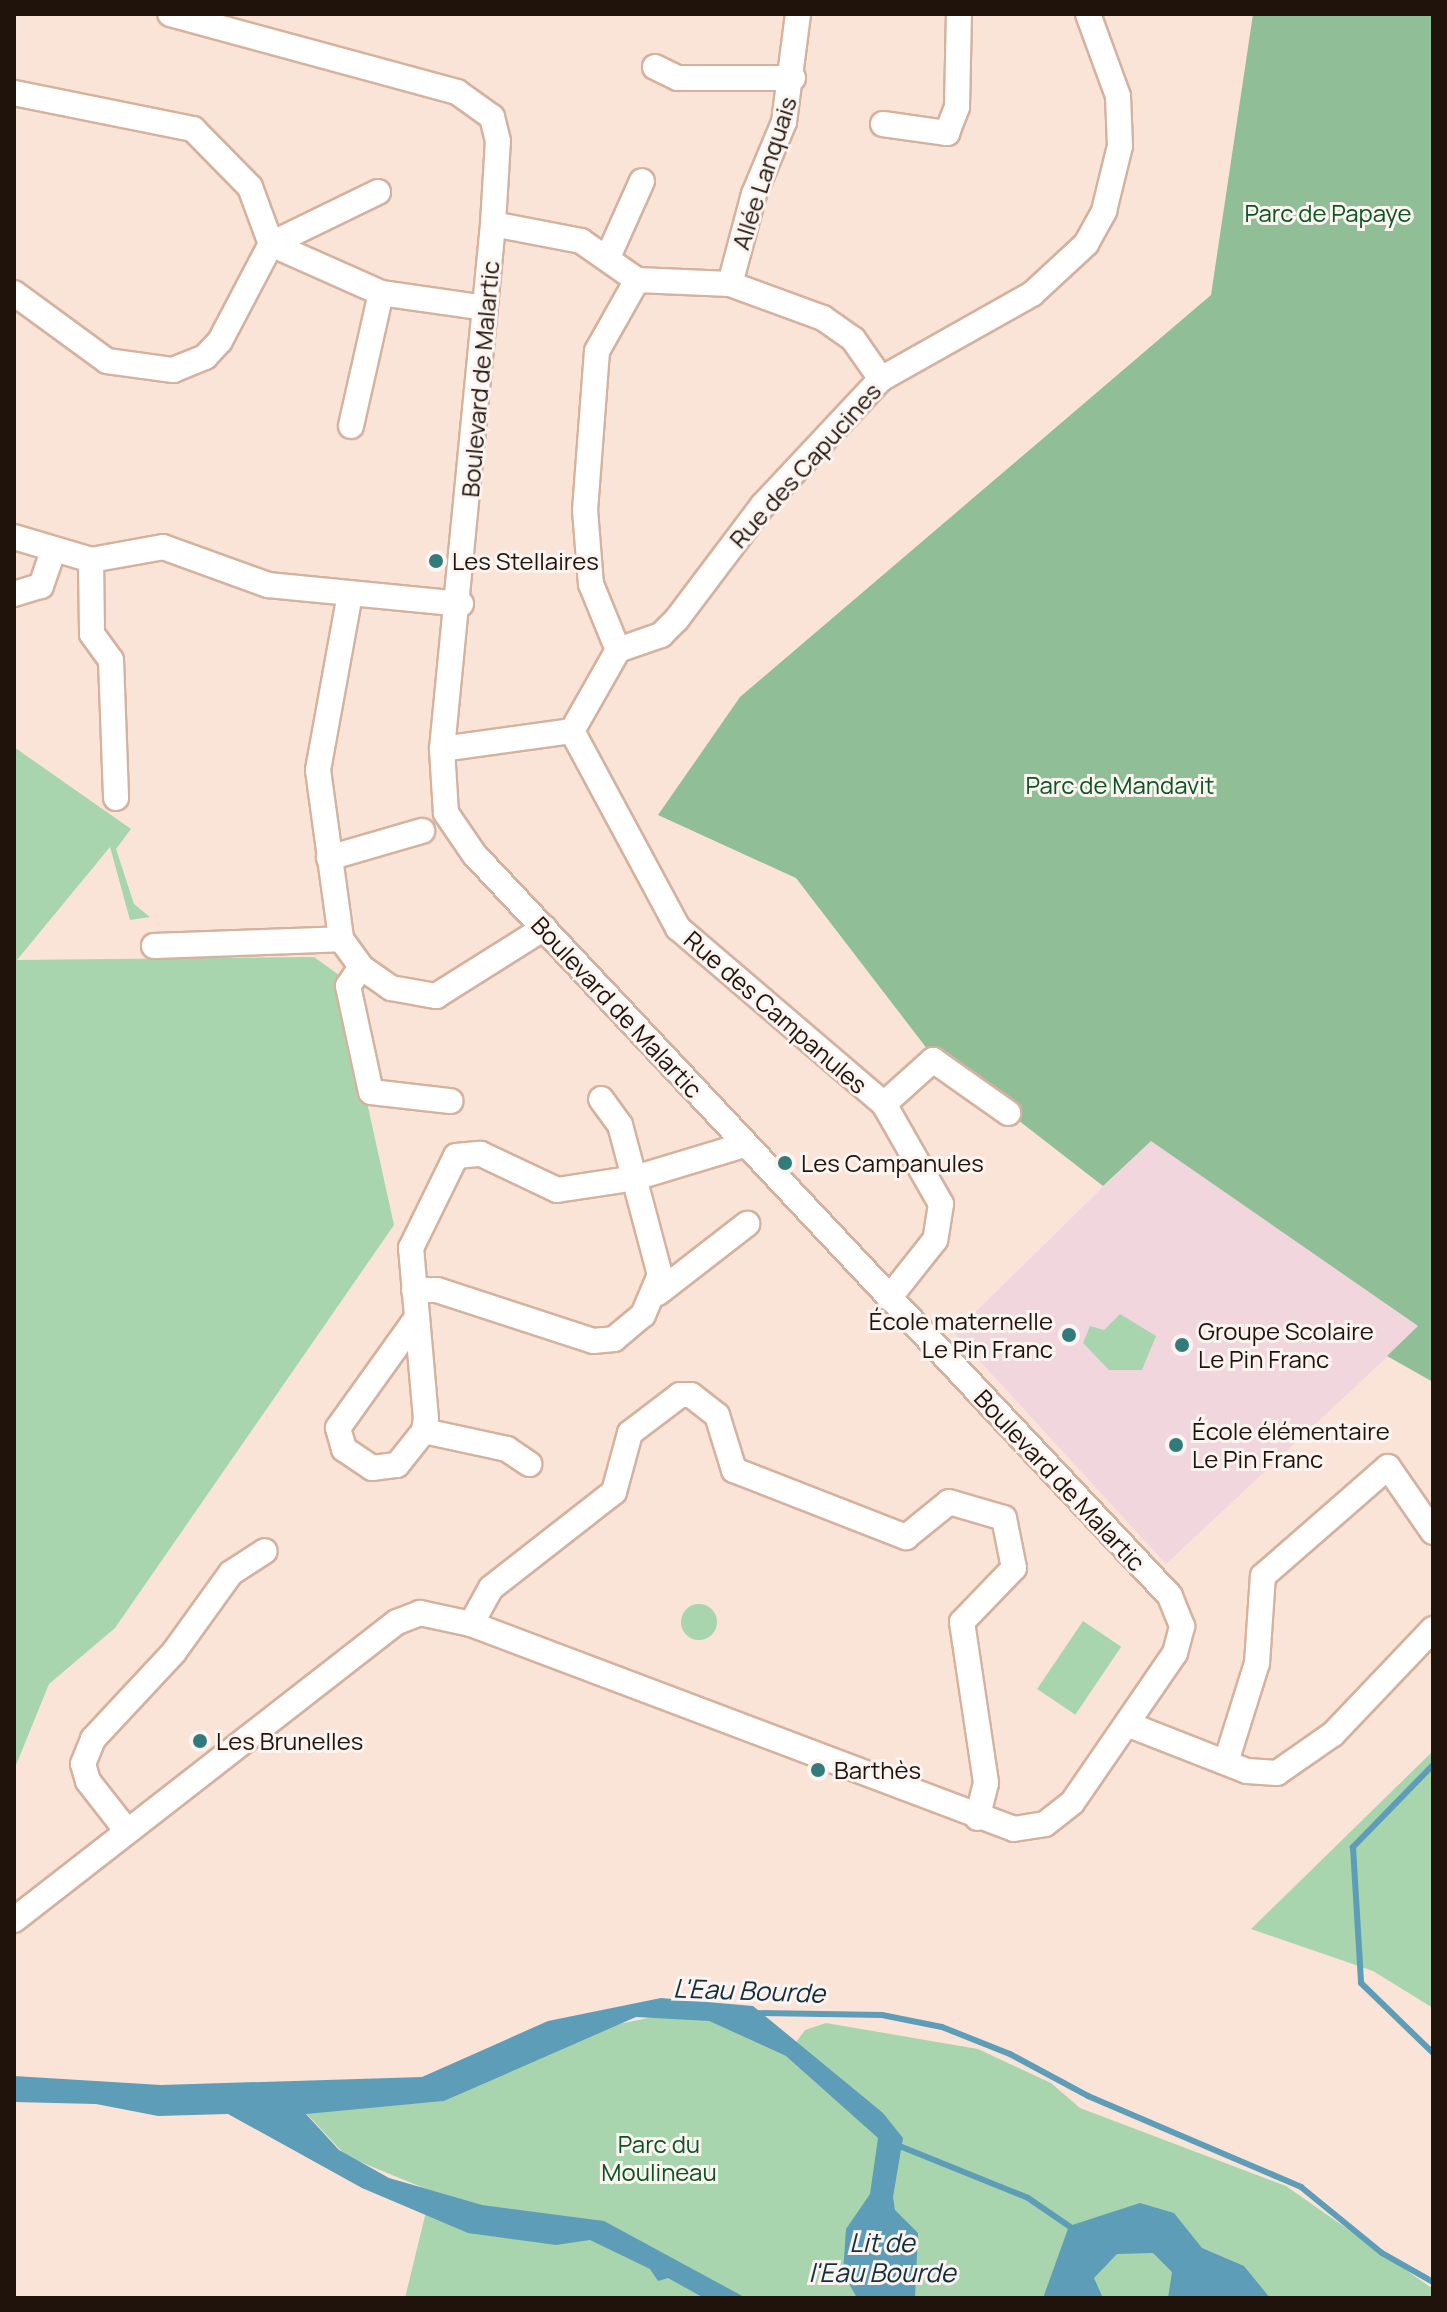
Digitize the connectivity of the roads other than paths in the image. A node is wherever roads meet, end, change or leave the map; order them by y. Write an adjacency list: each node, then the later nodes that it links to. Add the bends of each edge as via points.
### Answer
1 (798, 14): 6 (street, Allée Lanquais)
2 (959, 14): 8 (street, via 957,107 947,133)
3 (174, 15): 11 (street, Boulevard de Malartic, via 457,92 484,108 498,141)
4 (1093, 16): 19 (street, Rue des Capucines, via 1118,96 1120,146 1104,211 1086,244 1032,294)
5 (655, 67): 6 (street, via 678,78)
6 (793, 78): 15 (street, Allée Lanquais)
7 (14, 93): 12 (street, via 193,129 250,187)
8 (883, 124)
9 (642, 181): 13 (street)
10 (378, 192): 12 (street)
11 (493, 224): 13 (street, via 561,233); 18 (street, Boulevard de Malartic)
12 (271, 244): 16 (street, via 220,341 205,357 173,370 107,361); 17 (street)
13 (608, 257): 14 (street)
14 (637, 280): 15 (street); 27 (street, via 597,351 585,510 591,584)
15 (730, 284): 19 (street, via 841,328)
16 (14, 293)
17 (381, 293): 18 (street); 20 (street)
18 (485, 308): 26 (street, Boulevard de Malartic)
19 (881, 379): 27 (street, Rue des Capucines, via 763,505 677,619 661,635)
20 (351, 426)
21 (14, 537): 22 (street)
22 (53, 552): 23 (street); 24 (street, via 41,586)
23 (91, 560): 25 (street, via 163,547 254,582); 30 (street, via 92,634 111,660)
24 (14, 594)
25 (350, 594): 26 (street); 32 (street, via 321,732)
26 (461, 604): 29 (street, Boulevard de Malartic)
27 (618, 650): 28 (street)
28 (572, 731): 29 (street); 39 (street, Rue des Campanules, via 678,928)
29 (442, 749): 33 (street, Boulevard de Malartic, via 446,813 458,836)
30 (116, 798)
31 (422, 831): 32 (street)
32 (329, 858): 34 (street)
33 (544, 928): 36 (street, via 436,996 391,988); 41 (street, Boulevard de Malartic)
34 (341, 939): 35 (street); 36 (street)
35 (154, 946)
36 (361, 967): 38 (street, via 348,986 371,1092)
37 (601, 1099): 42 (street, via 620,1125)
38 (450, 1101)
39 (884, 1104): 40 (street, via 933,1060); 46 (street, Rue des Campanules, via 942,1218 935,1240)
40 (1008, 1113)
41 (744, 1145): 42 (street); 46 (street, Boulevard de Malartic)
42 (635, 1178): 44 (street, via 557,1190 481,1154 456,1156 419,1220 411,1248); 45 (street)
43 (747, 1224): 45 (street)
44 (414, 1290): 45 (street, via 437,1290 605,1342 643,1315); 47 (street)
45 (658, 1293)
46 (889, 1298): 54 (street, Boulevard de Malartic, via 1179,1610 1175,1653)
47 (416, 1319): 48 (street); 48 (street, via 342,1419 339,1437 344,1449 381,1471 397,1465)
48 (424, 1431): 49 (street, via 507,1449)
49 (529, 1464)
50 (1433, 1532): 55 (street, via 1388,1467 1372,1473 1263,1576 1257,1663)
51 (265, 1551): 57 (street, via 231,1573 174,1652 93,1739 83,1764 88,1781)
52 (471, 1624): 56 (street, Boulevard de Malartic); 56 (street, via 491,1588 614,1492 630,1433 680,1395 691,1395 717,1415 734,1470 906,1537 949,1502 1004,1518 1014,1568 962,1622 986,1783); 57 (street, Boulevard de Malartic, via 420,1613 397,1622)
53 (1433, 1629): 55 (street, via 1333,1734 1277,1773)
54 (1127, 1724): 55 (street); 56 (street, Boulevard de Malartic, via 1059,1815 1014,1829)
55 (1226, 1762)
56 (977, 1818)
57 (127, 1831): 58 (street, Boulevard de Malartic)
58 (14, 1920)

